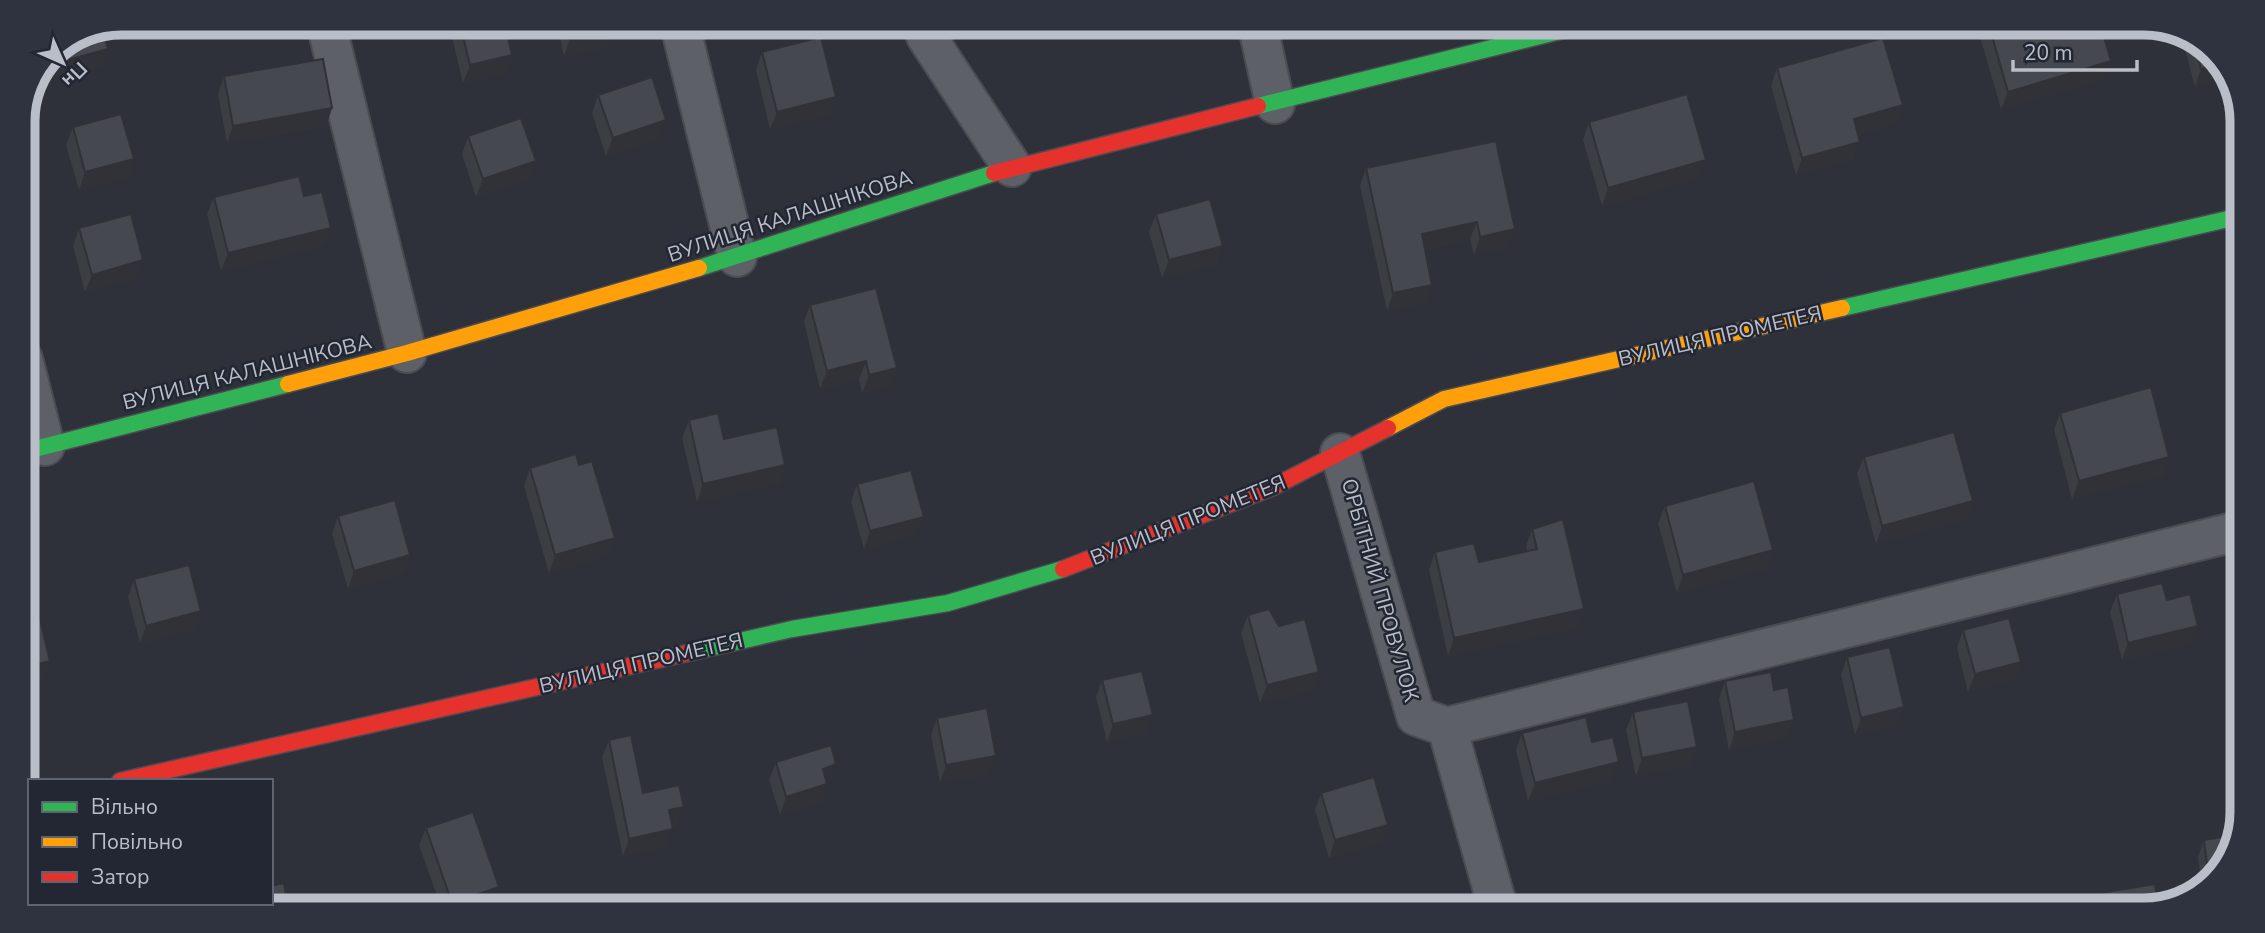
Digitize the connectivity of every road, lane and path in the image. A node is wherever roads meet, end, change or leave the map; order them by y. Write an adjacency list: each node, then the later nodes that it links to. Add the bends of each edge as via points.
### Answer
1 (329, 35): 10 (street)
2 (682, 35): 9 (street)
3 (926, 35): 7 (street)
4 (1260, 35): 6 (street)
5 (1545, 35): 6 (street, ВУЛИЦЯ КАЛАШНІКОВА)
6 (1275, 104): 7 (street, ВУЛИЦЯ КАЛАШНІКОВА)
7 (1012, 167): 9 (street, ВУЛИЦЯ КАЛАШНІКОВА)
8 (2230, 219): 12 (street, ВУЛИЦЯ ПРОМЕТЕЯ, via 1444,399)
9 (737, 257): 10 (street, ВУЛИЦЯ КАЛАШНІКОВА)
10 (407, 353): 11 (street, ВУЛИЦЯ КАЛАШНІКОВА)
11 (35, 449)
12 (1340, 453): 14 (street, ОРБІТНИЙ ПРОВУЛОК, via 1416,716); 15 (street, ВУЛИЦЯ ПРОМЕТЕЯ, via 1271,488 1076,565 948,603 792,629)
13 (2230, 533): 14 (street)
14 (1447, 727): 16 (street)
15 (129, 779)
16 (1495, 898)

